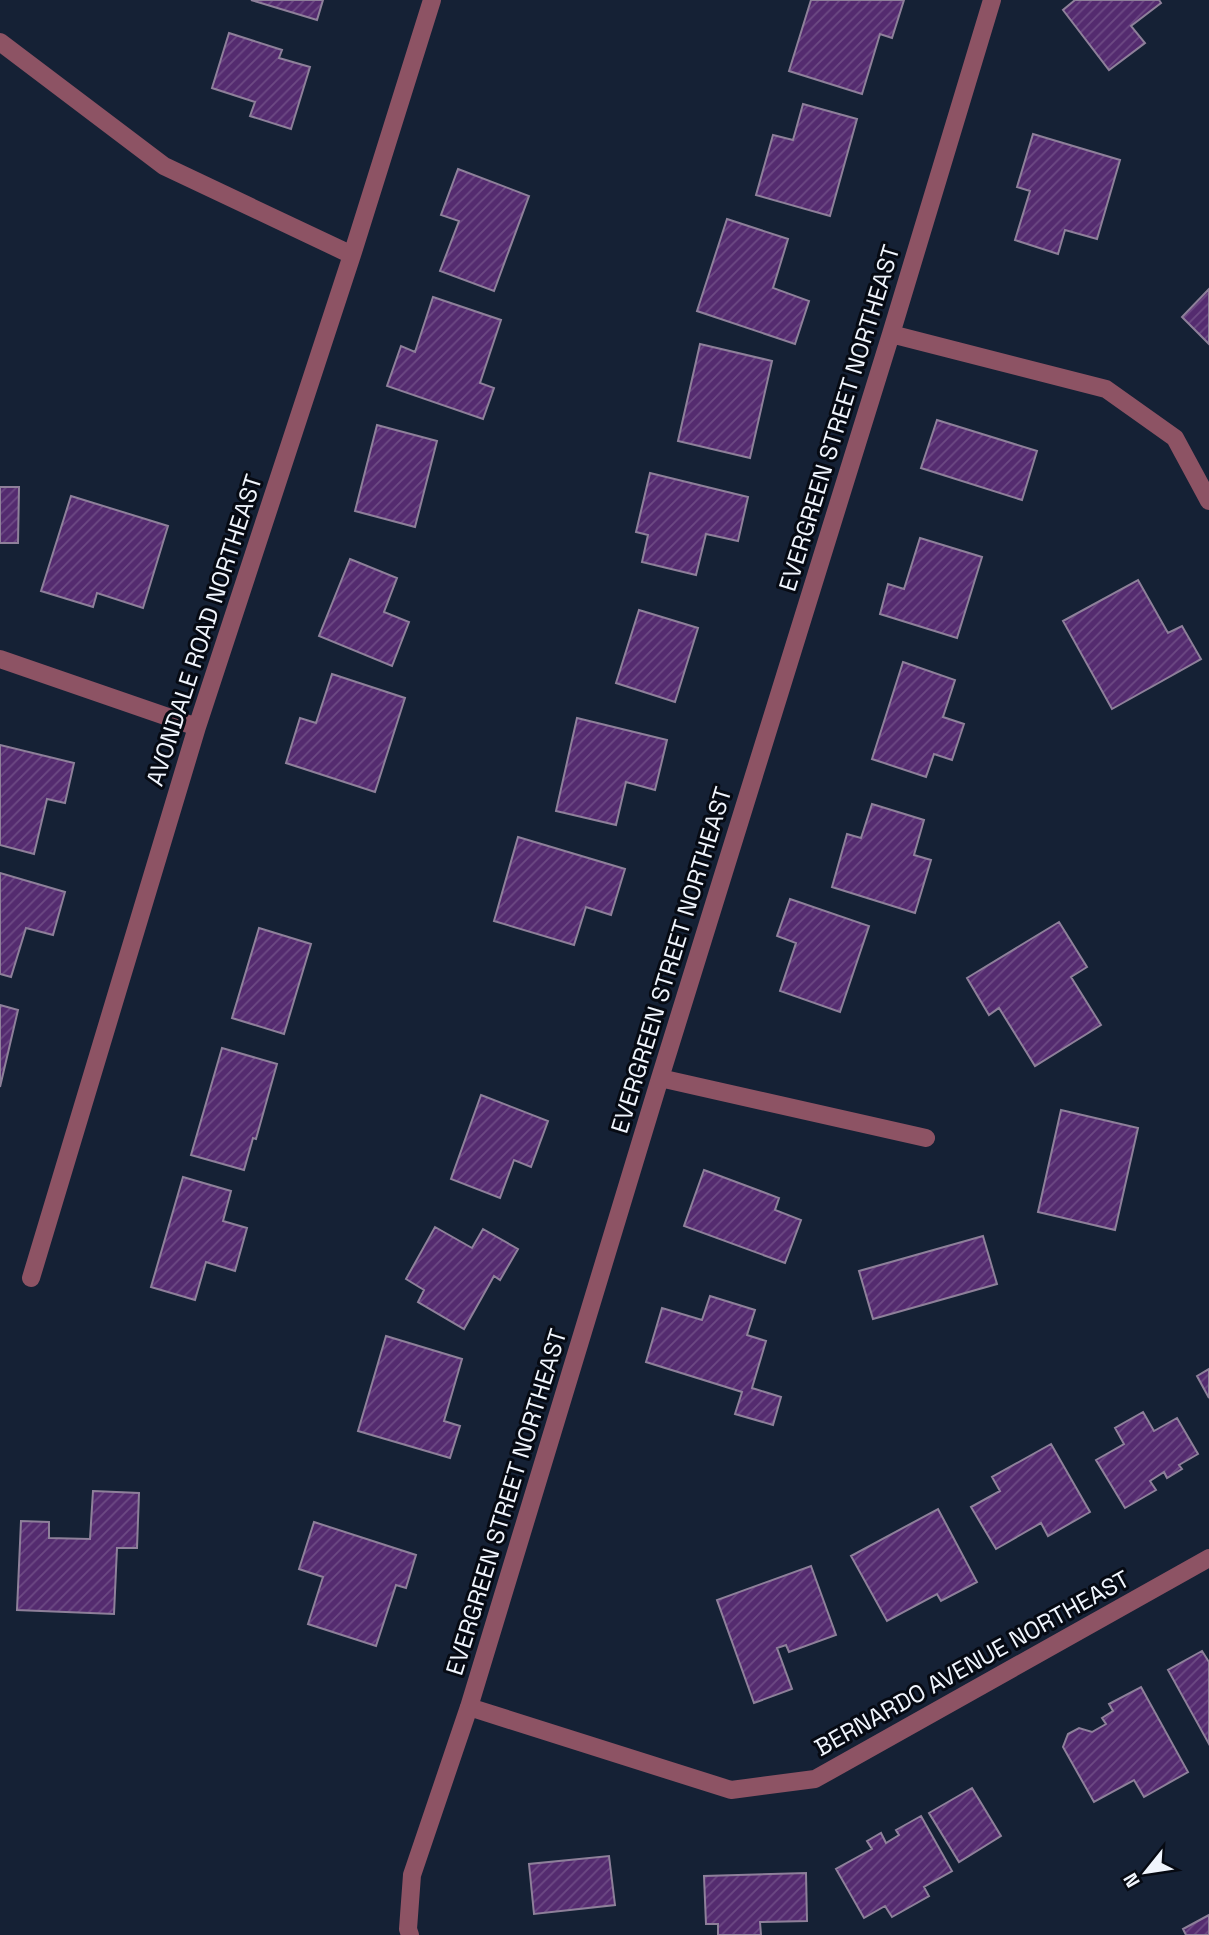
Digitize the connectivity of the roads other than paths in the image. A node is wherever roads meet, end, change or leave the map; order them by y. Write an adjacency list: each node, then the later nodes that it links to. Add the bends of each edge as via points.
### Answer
1 (432, 0): 4 (street, AVONDALE ROAD NORTHEAST)
2 (992, 0): 5 (street, EVERGREEN STREET NORTHEAST)
3 (0, 42): 4 (street, via 164,166)
4 (352, 254): 8 (street, AVONDALE ROAD NORTHEAST)
5 (891, 334): 6 (street, via 1106,389 1175,438); 9 (street, EVERGREEN STREET NORTHEAST)
6 (1209, 501)
7 (0, 659): 8 (street)
8 (197, 727): 11 (street, AVONDALE ROAD NORTHEAST)
9 (660, 1078): 10 (street); 13 (street, EVERGREEN STREET NORTHEAST)
10 (926, 1138)
11 (31, 1278)
12 (1209, 1558): 13 (street, BERNARDO AVENUE NORTHEAST, via 815,1779 732,1790)
13 (469, 1707): 14 (street, EVERGREEN STREET NORTHEAST, via 412,1875)
14 (410, 1935)

